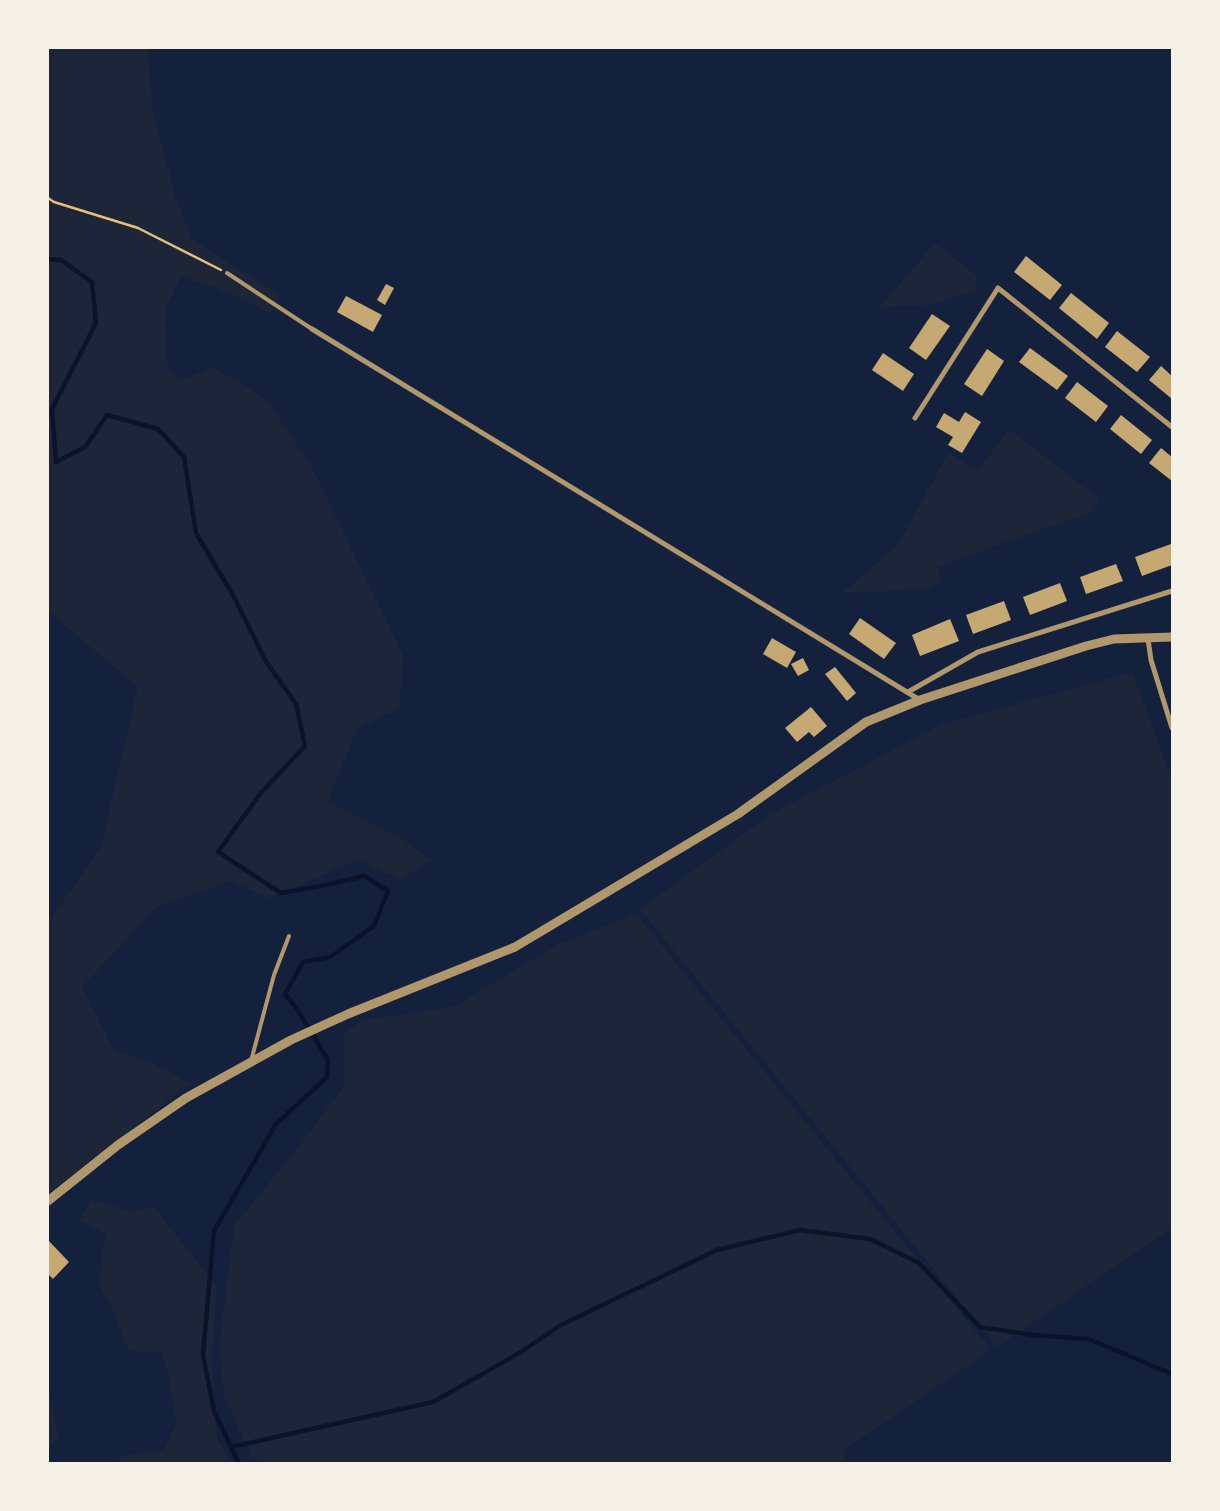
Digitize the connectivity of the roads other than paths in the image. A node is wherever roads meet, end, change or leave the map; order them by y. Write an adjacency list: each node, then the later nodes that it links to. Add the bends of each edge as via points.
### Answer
1 (227, 274): 2 (lane)
2 (312, 329): 8 (street)
3 (915, 418): 4 (street, via 998,288)
4 (1172, 427)
5 (1172, 591): 8 (street, via 978,652)
6 (1172, 637): 7 (street)
7 (1148, 639): 9 (street, via 1114,639 1086,646); 10 (street, via 1151,660)
8 (908, 692): 9 (street)
9 (920, 700): 12 (street, via 866,722 738,814 515,947 348,1014)
10 (1172, 728)
11 (289, 936): 12 (lane, via 274,975)
12 (251, 1062): 13 (street, via 153,1120)
13 (48, 1201)

